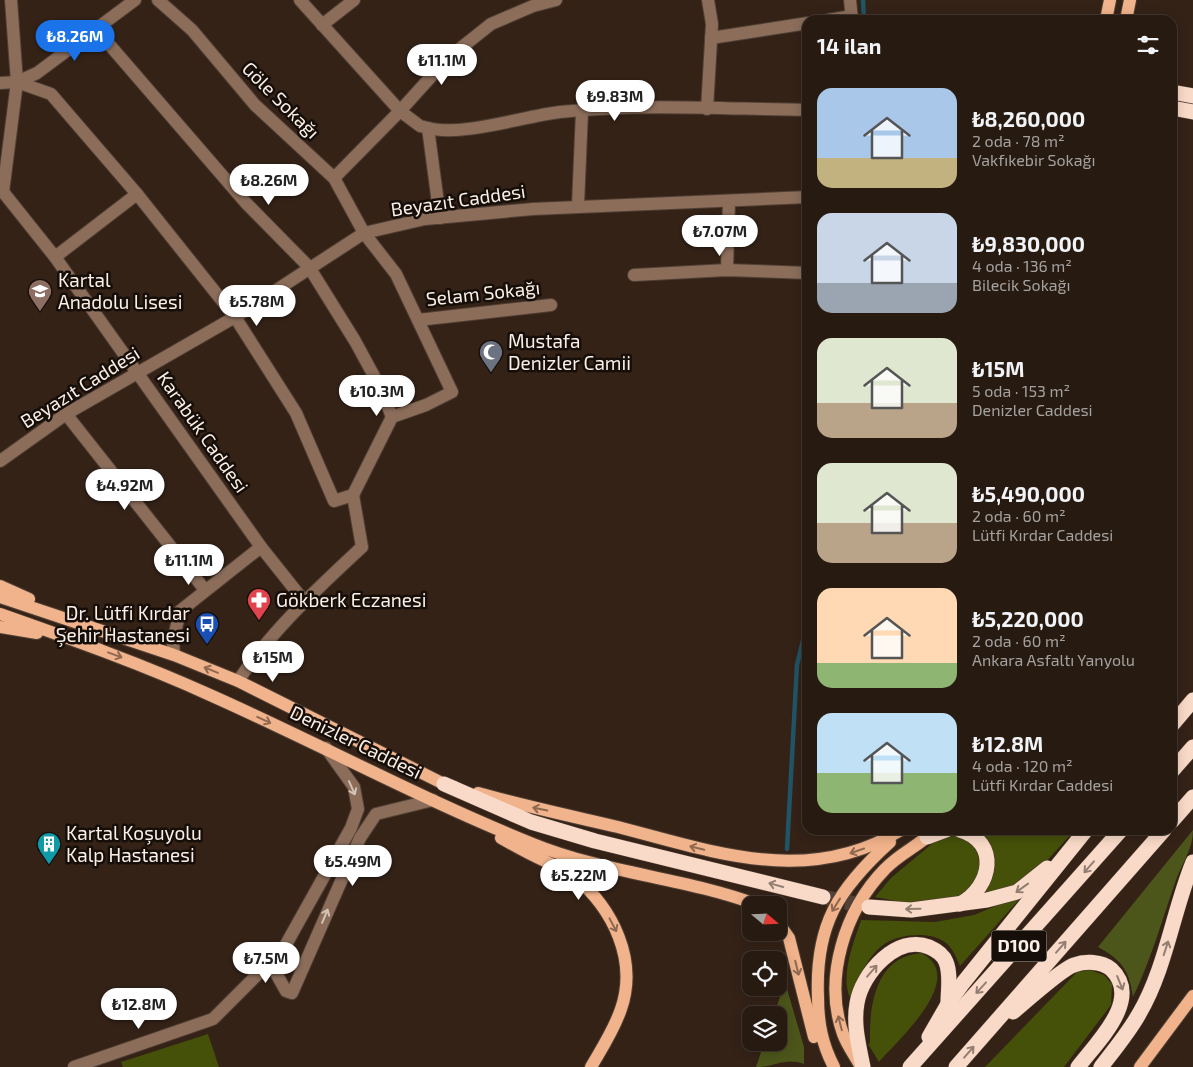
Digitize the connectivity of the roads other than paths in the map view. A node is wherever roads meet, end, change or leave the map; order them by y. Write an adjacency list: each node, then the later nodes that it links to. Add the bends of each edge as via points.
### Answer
1 (11, 0): 18 (street)
2 (136, 0): 16 (street)
3 (158, 0): 29 (street, Göle Sokağı, via 192,30 255,105)
4 (300, 0): 15 (street)
5 (354, 0): 15 (street)
6 (556, 0): 26 (street, via 491,24 447,59)
7 (708, 0): 17 (street)
8 (850, 0): 11 (street)
9 (1110, 0): 12 (main road)
10 (1130, 0): 13 (main road)
11 (852, 15)
12 (1107, 15)
13 (1127, 15)
14 (802, 24): 17 (street)
15 (322, 25): 26 (street)
16 (95, 28): 18 (street, via 46,67); 38 (street, via 246,203)
17 (711, 38): 22 (street)
18 (17, 82): 19 (street); 30 (street); 31 (street, via 51,94)
19 (0, 83)
20 (1177, 93): 21 (highway)
21 (1193, 96)
22 (707, 109): 24 (street); 25 (street, via 651,107)
23 (1177, 109): 27 (highway)
24 (802, 110)
25 (582, 111): 28 (street, via 471,127); 34 (street)
26 (400, 112): 28 (street); 29 (street)
27 (1193, 112)
28 (428, 128): 35 (street)
29 (334, 178): 36 (street, Göle Sokağı)
30 (2, 190): 37 (street, Karabük Caddesi)
31 (136, 194): 37 (street); 43 (street)
32 (802, 198): 33 (street, Beyazıt Caddesi)
33 (729, 202): 34 (street, Beyazıt Caddesi); 39 (street)
34 (578, 205): 35 (street, Beyazıt Caddesi)
35 (440, 218): 36 (street, Beyazıt Caddesi)
36 (364, 233): 38 (street, Beyazıt Caddesi); 44 (street, Göle Sokağı, via 396,274)
37 (55, 258): 45 (street, Karabük Caddesi)
38 (309, 267): 43 (street, Beyazıt Caddesi); 47 (street, via 355,341)
39 (727, 270): 40 (street); 41 (street)
40 (802, 273)
41 (634, 275)
42 (551, 304): 44 (street, Selam Sokağı)
43 (235, 317): 45 (street, Beyazıt Caddesi); 49 (street, via 296,413 334,501)
44 (418, 320): 47 (street, Göle Sokağı, via 452,392)
45 (138, 372): 46 (street, Beyazıt Caddesi); 50 (street, Karabük Caddesi)
46 (66, 414): 48 (street, Beyazıt Caddesi); 52 (street)
47 (392, 417): 49 (street)
48 (0, 461)
49 (353, 496): 54 (street, via 362,547)
50 (261, 547): 52 (street); 54 (street, Karabük Caddesi)
51 (0, 586): 56 (main road, Denizler Caddesi)
52 (205, 590): 59 (street, via 180,611 174,634)
53 (0, 597): 56 (main road, Denizler Caddesi)
54 (304, 601): 60 (street, via 255,656)
55 (0, 614): 58 (main road, Denizler Caddesi)
56 (83, 624): 59 (main road, Denizler Caddesi)
57 (0, 626): 58 (main road, Denizler Caddesi)
58 (70, 638): 66 (main road, Denizler Caddesi, one-way to 66, via 208,694)
59 (174, 654): 60 (main road, Denizler Caddesi, one-way to 59)
60 (238, 681): 68 (main road, Denizler Caddesi)
61 (1193, 696): 63 (highway)
62 (1193, 700): 64 (highway)
63 (1177, 711)
64 (1177, 719)
65 (1193, 747): 67 (highway)
66 (326, 748): 70 (main road, Denizler Caddesi); 86 (street, one-way to 86, via 354,787 358,809 294,933)
67 (1177, 765)
68 (444, 784): 72 (main road, Denizler Caddesi, one-way to 68, via 852,853 817,860 776,862 721,854); 81 (highway, one-way to 68, via 540,825)
69 (1193, 797): 71 (highway)
70 (433, 800): 82 (main road, via 535,845); 86 (street, one-way to 70, via 277,976 286,991 292,993 360,838 376,814); 92 (main road, one-way to 92, via 574,876 600,903 614,925 627,964 626,991 612,1032)
71 (1177, 815)
72 (894, 835)
73 (897, 835): 94 (main road, one-way to 94, via 860,869 832,910 822,938 816,970 818,1017 823,1046)
74 (930, 835): 95 (main road, one-way to 74, via 843,1034 836,1006 836,976 842,942 850,918 875,880)
75 (971, 835): 83 (highway, via 985,848 988,862 983,882 972,897)
76 (1079, 835): 83 (highway, one-way to 83, via 1046,869 1017,892)
77 (1080, 835): 88 (highway)
78 (1117, 835): 90 (highway, D100, one-way to 90)
79 (1160, 835): 89 (highway, D100, one-way to 79)
80 (1193, 862): 98 (highway, one-way to 80, via 1140,1014 1159,968)
81 (823, 897)
82 (742, 899)
83 (956, 906): 84 (highway, one-way to 84, via 911,910)
84 (869, 907)
85 (788, 935): 93 (main road, one-way to 93, via 817,1047)
86 (278, 956): 91 (street, via 213,1019)
87 (1193, 996): 99 (main road)
88 (948, 1004): 90 (highway); 95 (highway, one-way to 88, via 855,1026 857,1002 868,975 884,958 915,943 939,952 946,961 949,977)
89 (983, 1036): 96 (highway, D100, one-way to 89); 97 (highway, one-way to 97, via 1073,965 1093,962 1108,967 1118,976 1123,992 1117,1015)
90 (914, 1064)
91 (74, 1067)
92 (591, 1067)
93 (829, 1067)
94 (834, 1067)
95 (862, 1067)
96 (956, 1067)
97 (1078, 1067)
98 (1101, 1067)
99 (1140, 1067)

